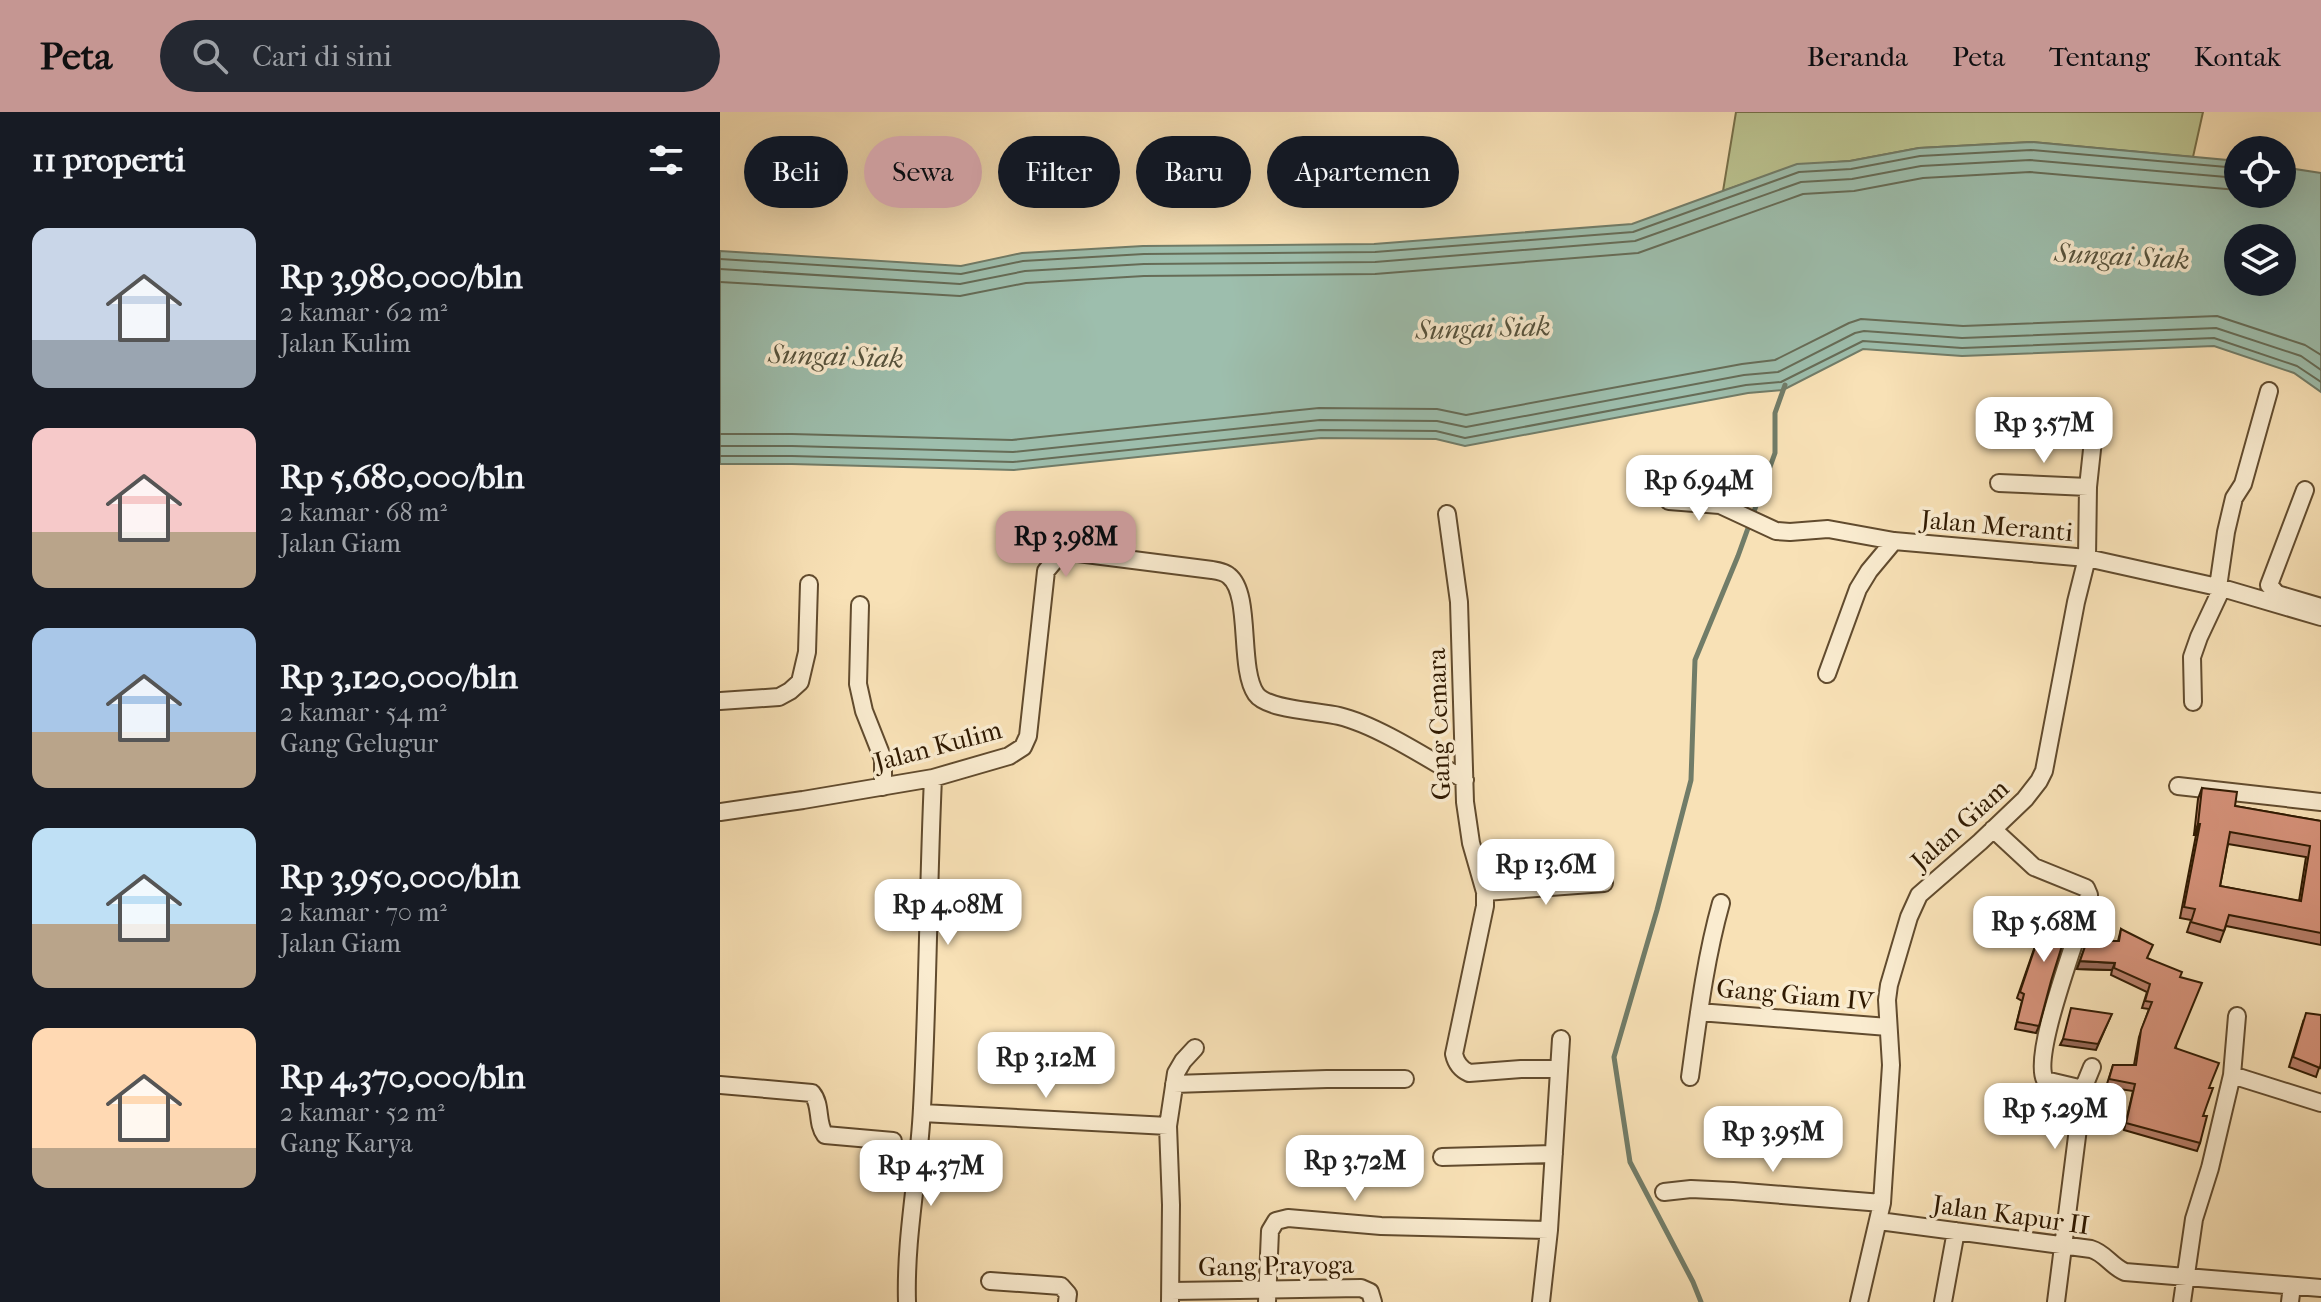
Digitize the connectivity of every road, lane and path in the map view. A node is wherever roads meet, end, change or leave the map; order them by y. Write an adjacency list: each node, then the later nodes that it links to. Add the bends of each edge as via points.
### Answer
1 (2269, 391): 11 (street, via 2243,484 2234,498)
2 (2094, 431): 4 (street, Jalan Giam)
3 (1999, 483): 4 (street)
4 (2088, 487): 9 (street, Jalan Giam)
5 (2305, 490): 13 (street, via 2269,585 2277,594)
6 (1669, 501): 8 (street, Jalan Meranti, via 1720,505 1776,531 1828,529)
7 (1447, 514): 19 (street, Gang Cemara, via 1459,602)
8 (1894, 541): 9 (street, Jalan Meranti); 15 (street, via 1858,589)
9 (2087, 558): 11 (street, Jalan Meranti); 24 (street, Jalan Giam, via 2044,771 2033,790)
10 (809, 584): 16 (street, via 807,652 800,682 779,697)
11 (2220, 587): 14 (street, Jalan Meranti); 17 (street, via 2192,657)
12 (860, 605): 21 (street, via 858,684 883,759)
13 (2321, 607)
14 (2321, 617)
15 (1827, 674)
16 (720, 701)
17 (2193, 702)
18 (933, 778): 19 (street, Jalan Kulim, via 1023,747 1046,571 1070,552 1228,574 1239,587 1249,667 1262,700 1341,716); 21 (street, Jalan Kulim); 42 (street)
19 (1465, 780): 26 (street, Gang Cemara, via 1467,822)
20 (2178, 786): 22 (street)
21 (883, 787): 23 (street, Jalan Kulim)
22 (2321, 802)
23 (720, 812)
24 (1993, 829): 30 (street, Jalan Giam, via 1913,904 1889,985); 40 (street, via 2034,867 2086,888 2089,895 2066,963 2042,1071 2045,1080)
25 (1604, 883): 26 (street)
26 (1485, 892): 34 (street, Gang Cemara, via 1455,1060 1469,1073)
27 (1721, 903): 28 (street, Gang Giam IV)
28 (1699, 1012): 30 (street, Gang Giam IV); 36 (street, Gang Giam IV)
29 (2237, 1016): 35 (street)
30 (1888, 1027): 48 (street, Jalan Giam, via 1891,1065)
31 (1561, 1039): 34 (street)
32 (1195, 1048): 38 (street, via 1179,1066)
33 (2092, 1067): 40 (street)
34 (1558, 1069): 45 (street)
35 (2232, 1075): 41 (street); 53 (street, via 2194,1219)
36 (1690, 1077)
37 (1405, 1079): 38 (street)
38 (1174, 1084): 43 (street)
39 (720, 1085): 44 (street, via 812,1093 825,1135)
40 (2083, 1089): 52 (street)
41 (2321, 1103)
42 (922, 1113): 43 (street); 59 (street)
43 (1168, 1126): 57 (street)
44 (893, 1141)
45 (1554, 1154): 46 (street); 50 (street)
46 (1442, 1157)
47 (1664, 1192): 48 (street, via 1733,1191)
48 (1882, 1203): 49 (street, Jalan Giam)
49 (1879, 1221): 51 (street, Jalan Kapur II); 63 (street, Jalan Giam)
50 (1549, 1230): 58 (street, via 1281,1219 1270,1231); 62 (street)
51 (1956, 1231): 52 (street, Jalan Kapur II); 64 (street)
52 (2063, 1245): 53 (street, Jalan Kapur II, via 2097,1250 2125,1272); 65 (street)
53 (2185, 1278): 56 (street, Jalan Kapur II); 66 (street)
54 (990, 1281): 60 (street, via 1061,1286)
55 (2321, 1288): 56 (street, Jalan Kapur II)
56 (2291, 1294)
57 (1170, 1297): 58 (street, Gang Prayoga)
58 (1267, 1297): 61 (street, Gang Prayoga, via 1361,1288 1370,1292)
59 (907, 1302)
60 (1067, 1302)
61 (1373, 1302)
62 (1541, 1302)
63 (1859, 1302)
64 (1943, 1302)
65 (2056, 1302)
66 (2182, 1302)

